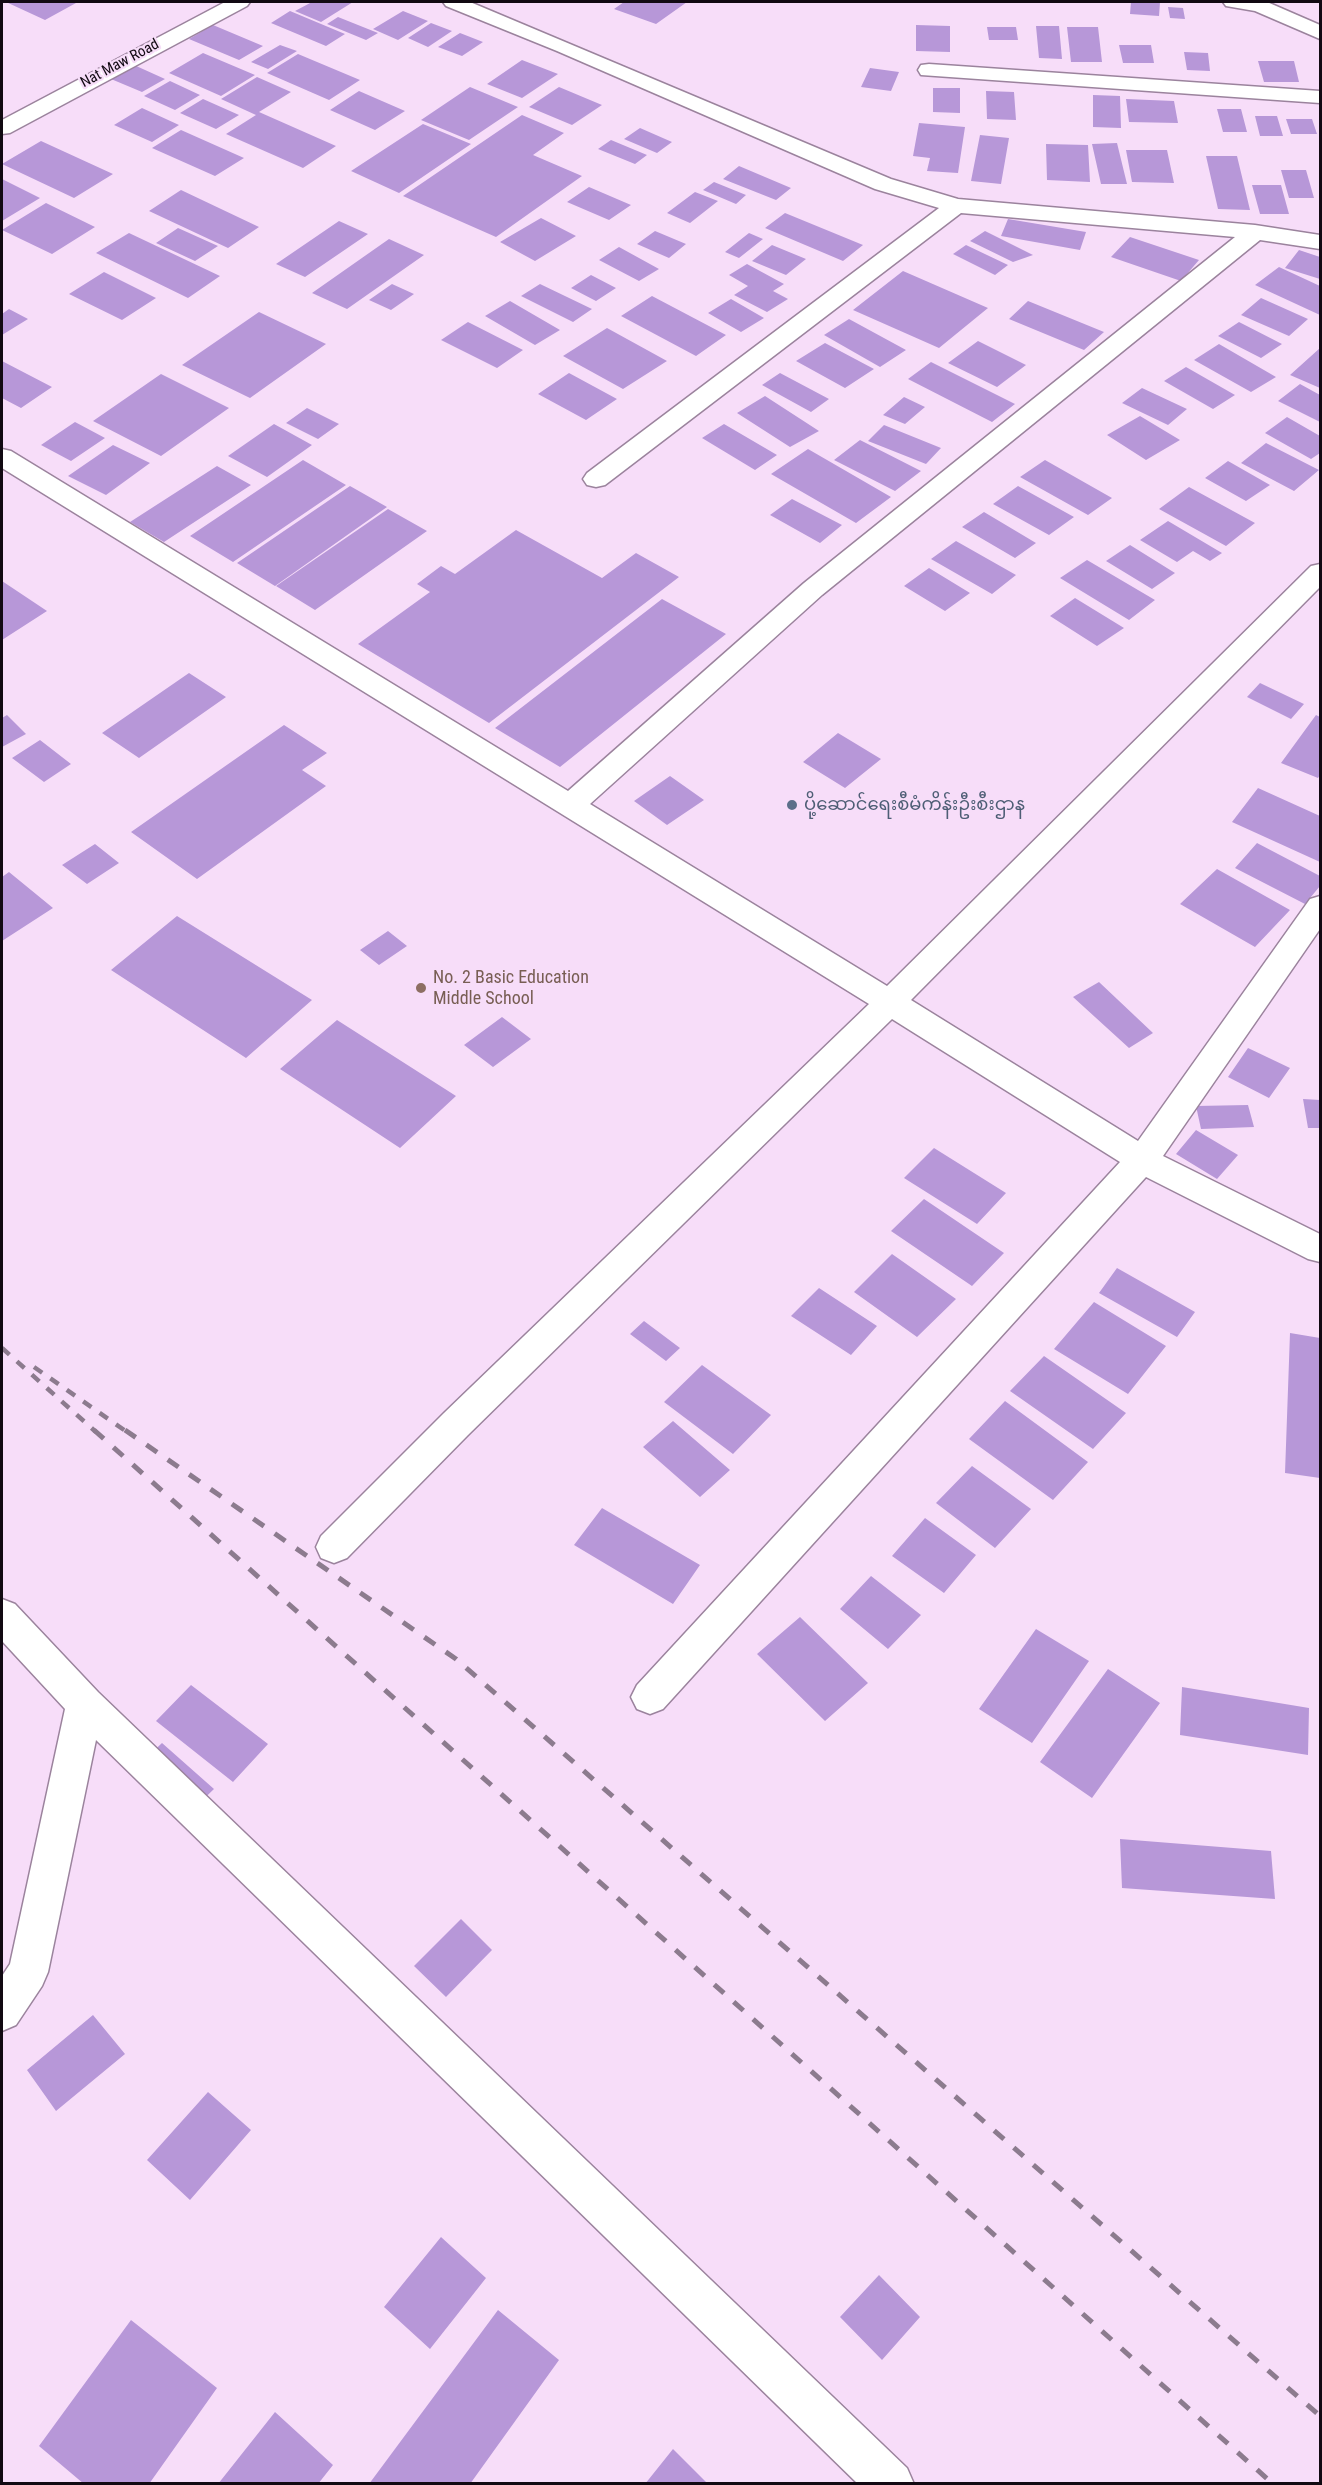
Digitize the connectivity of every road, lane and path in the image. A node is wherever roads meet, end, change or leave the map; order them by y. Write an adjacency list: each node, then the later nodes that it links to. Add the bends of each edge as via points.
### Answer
1 (240, 2): 7 (street, Nat Maw Road)
2 (453, 2): 8 (street, via 883,184)
3 (1233, 2): 4 (street, via 1260,6)
4 (1320, 33)
5 (929, 70): 6 (street)
6 (1320, 97)
7 (2, 128)
8 (956, 206): 9 (street); 14 (street)
9 (1255, 232): 11 (street); 16 (street, via 813,589)
10 (1320, 235): 11 (street)
11 (1286, 236): 12 (street)
12 (1320, 242)
13 (2, 457): 16 (street)
14 (596, 479)
15 (1320, 572): 18 (street)
16 (569, 807): 18 (street)
17 (1320, 907): 19 (street)
18 (890, 1002): 19 (street); 21 (street)
19 (1142, 1160): 20 (street); 23 (street)
20 (1320, 1249)
21 (334, 1547)
22 (2, 1616): 24 (street)
23 (650, 1697)
24 (85, 1704): 25 (street, via 28,1972); 26 (street)
25 (2, 2011)
26 (891, 2484)

